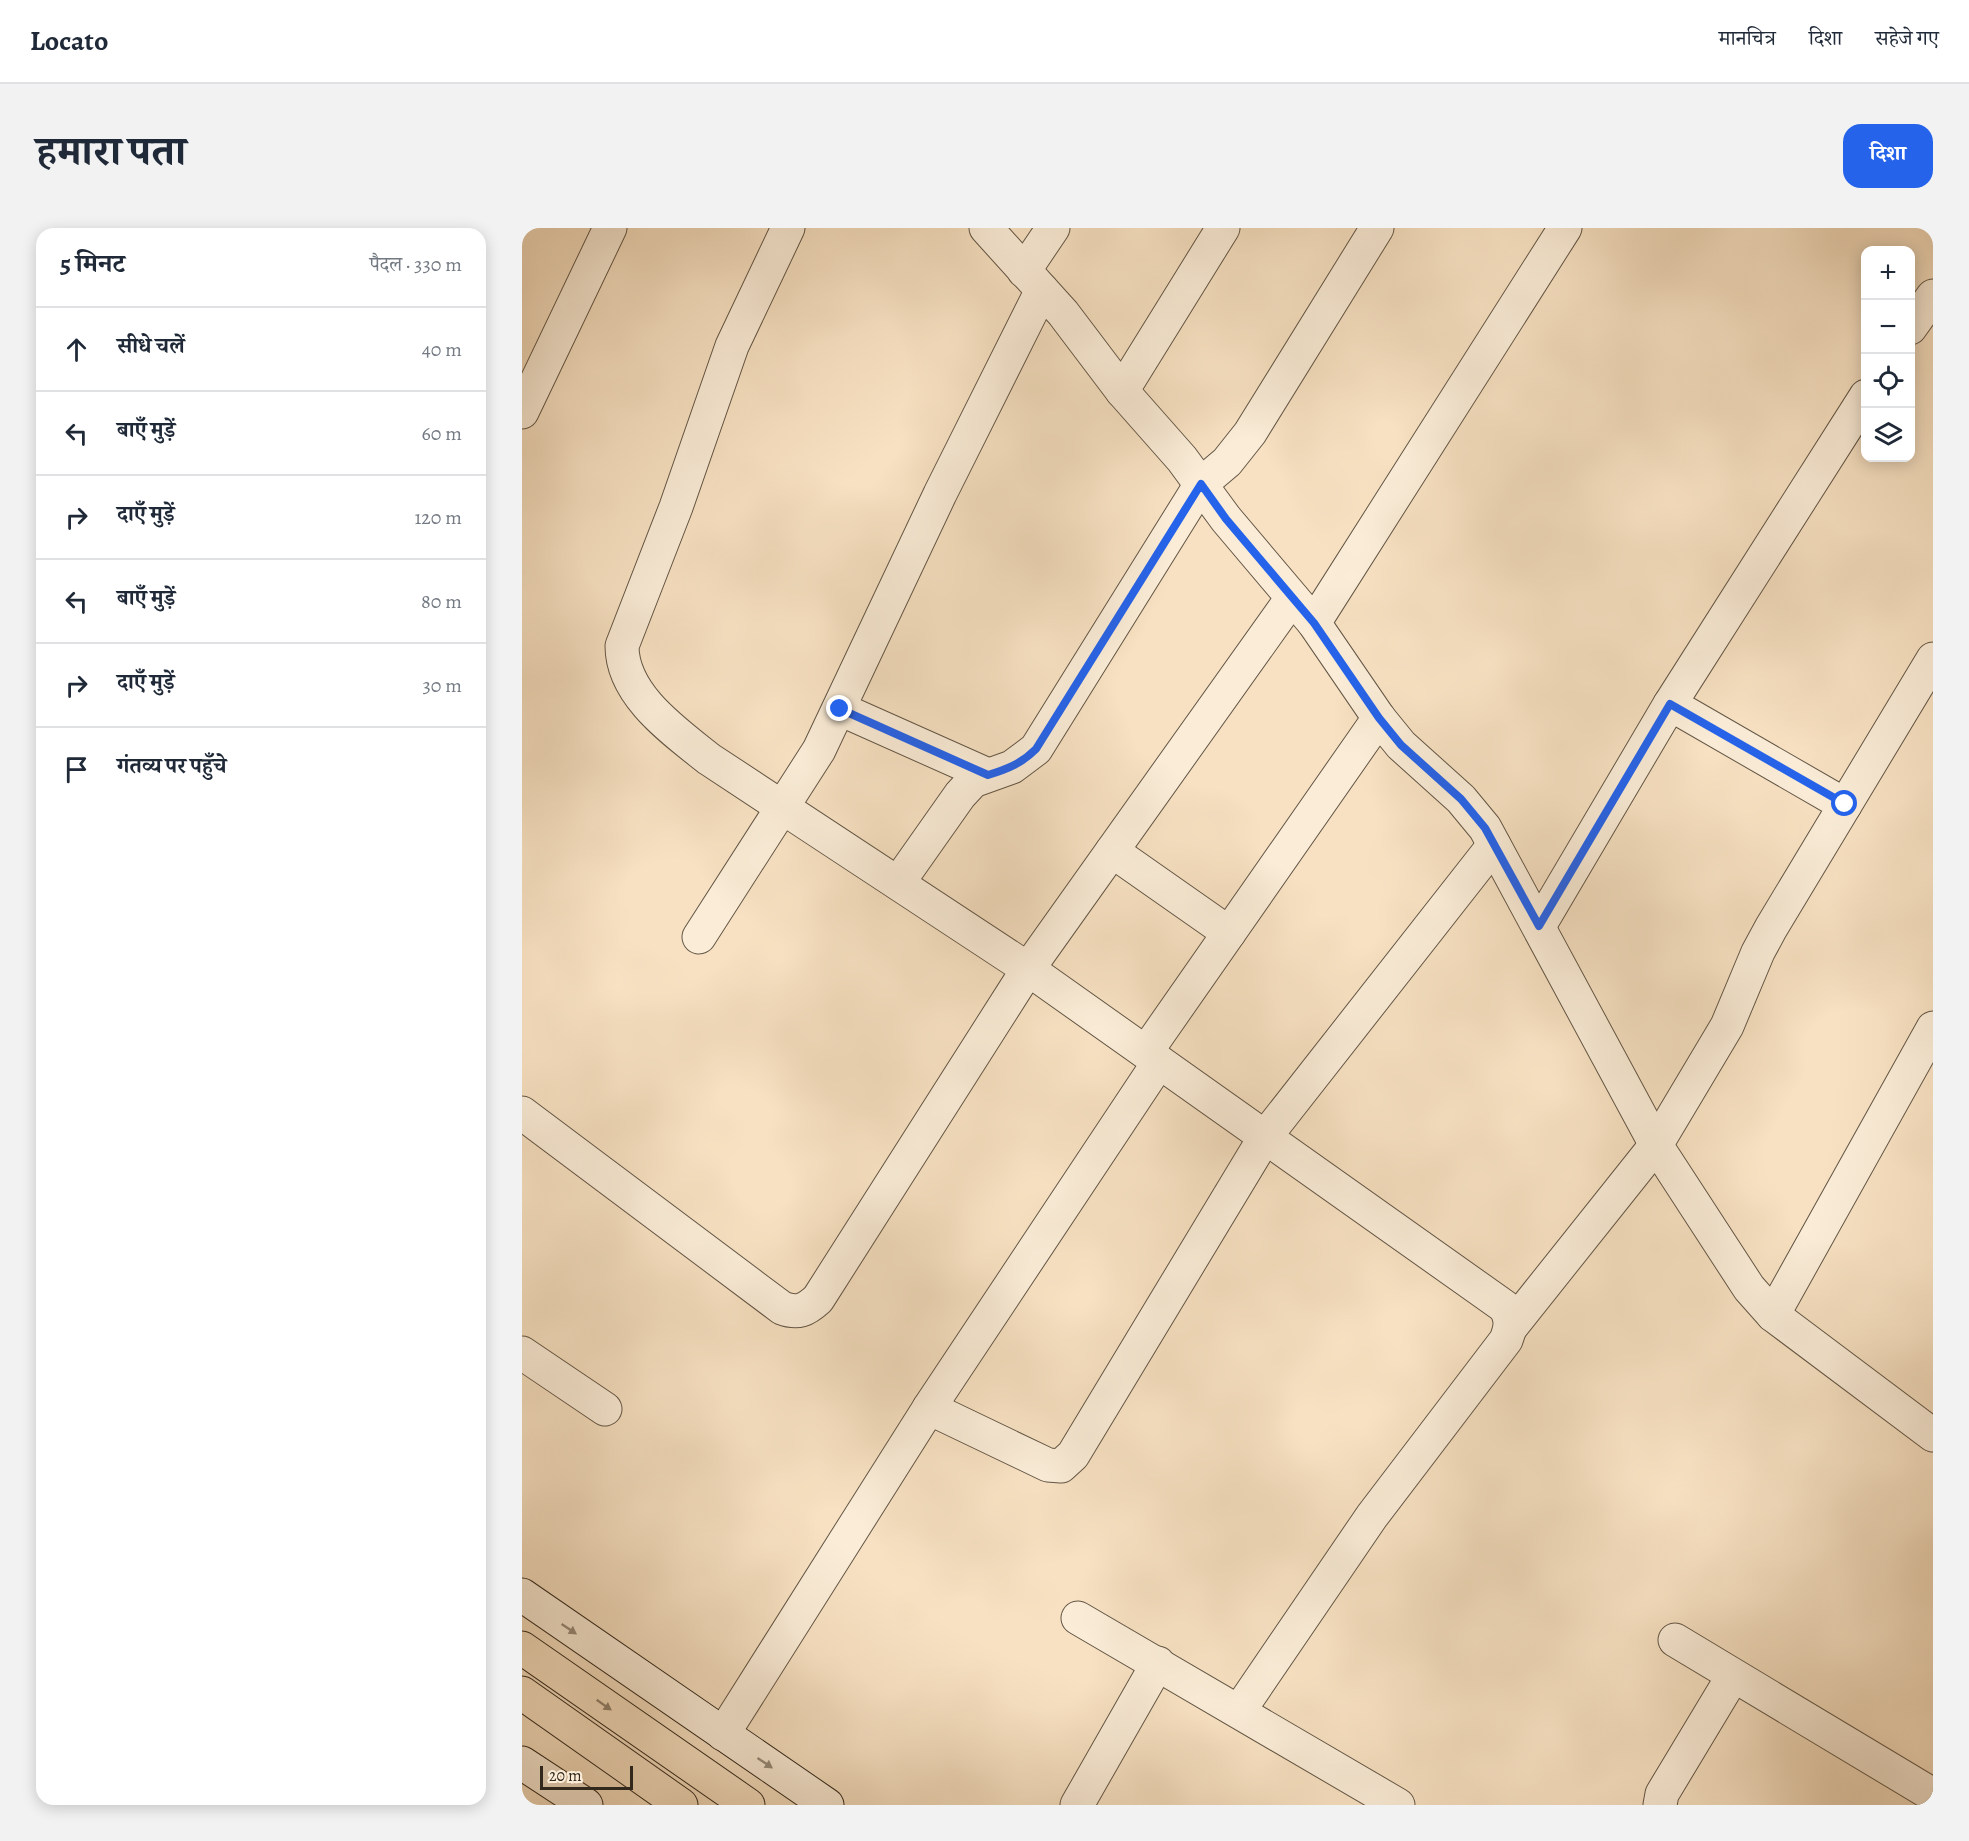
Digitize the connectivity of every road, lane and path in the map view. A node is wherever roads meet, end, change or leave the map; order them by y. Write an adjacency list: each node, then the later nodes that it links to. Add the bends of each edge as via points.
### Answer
1 (610, 228): 13 (street)
2 (788, 228): 23 (street, via 732,346 622,646 622,664 632,685 674,731)
3 (986, 228): 8 (street)
4 (1053, 228): 8 (street)
5 (1223, 228): 11 (street)
6 (1377, 228): 14 (street, via 1250,433 1227,462)
7 (1565, 228): 16 (street)
8 (1033, 281): 11 (street, via 1063,313); 19 (street)
9 (1933, 296): 10 (street)
10 (1915, 322)
11 (1122, 391): 14 (street)
12 (1861, 404): 18 (street)
13 (522, 412)
14 (1201, 484): 15 (street); 21 (street, via 1036,749 1012,767)
15 (1292, 598): 16 (street); 25 (street)
16 (1314, 623): 20 (street)
17 (1933, 659): 22 (street)
18 (1670, 704): 22 (street); 27 (street)
19 (840, 709): 21 (street); 23 (street)
20 (1379, 718): 24 (street, via 1401,745 1461,799); 28 (street)
21 (988, 775): 26 (street, via 973,781 960,795)
22 (1845, 804): 35 (street, via 1771,927 1727,1026)
23 (782, 807): 26 (street); 29 (street)
24 (1494, 845): 27 (street); 34 (street)
25 (1112, 851): 28 (street); 30 (street)
26 (898, 883): 30 (street)
27 (1539, 926): 35 (street)
28 (1229, 933): 32 (street)
29 (699, 937)
30 (1028, 969): 32 (street); 33 (street, via 818,1299 807,1309 793,1312 782,1308)
31 (1933, 1028): 36 (street)
32 (1152, 1057): 34 (street); 39 (street)
33 (522, 1113)
34 (1265, 1137): 37 (street, via 1505,1307); 39 (street, via 1073,1455 1061,1466 1031,1459)
35 (1656, 1145): 36 (street, via 1731,1263); 37 (street)
36 (1773, 1315): 41 (street)
37 (1511, 1327): 49 (street, via 1506,1340 1372,1516)
38 (522, 1353): 40 (street)
39 (928, 1408): 50 (street)
40 (605, 1409)
41 (1933, 1435)
42 (522, 1595): 50 (street, one-way to 50)
43 (1078, 1618): 46 (street)
44 (1675, 1640): 47 (street)
45 (522, 1647): 55 (main road, one-way to 55)
46 (1158, 1663): 49 (street); 57 (street)
47 (1734, 1676): 52 (street); 59 (street, via 1662,1794)
48 (522, 1693): 54 (main road)
49 (1239, 1711): 58 (street)
50 (723, 1734): 56 (street, one-way to 56)
51 (522, 1763): 53 (street)
52 (1933, 1795)
53 (586, 1805)
54 (681, 1805)
55 (748, 1805)
56 (827, 1805)
57 (1077, 1805)
58 (1398, 1805)
59 (1660, 1805)

